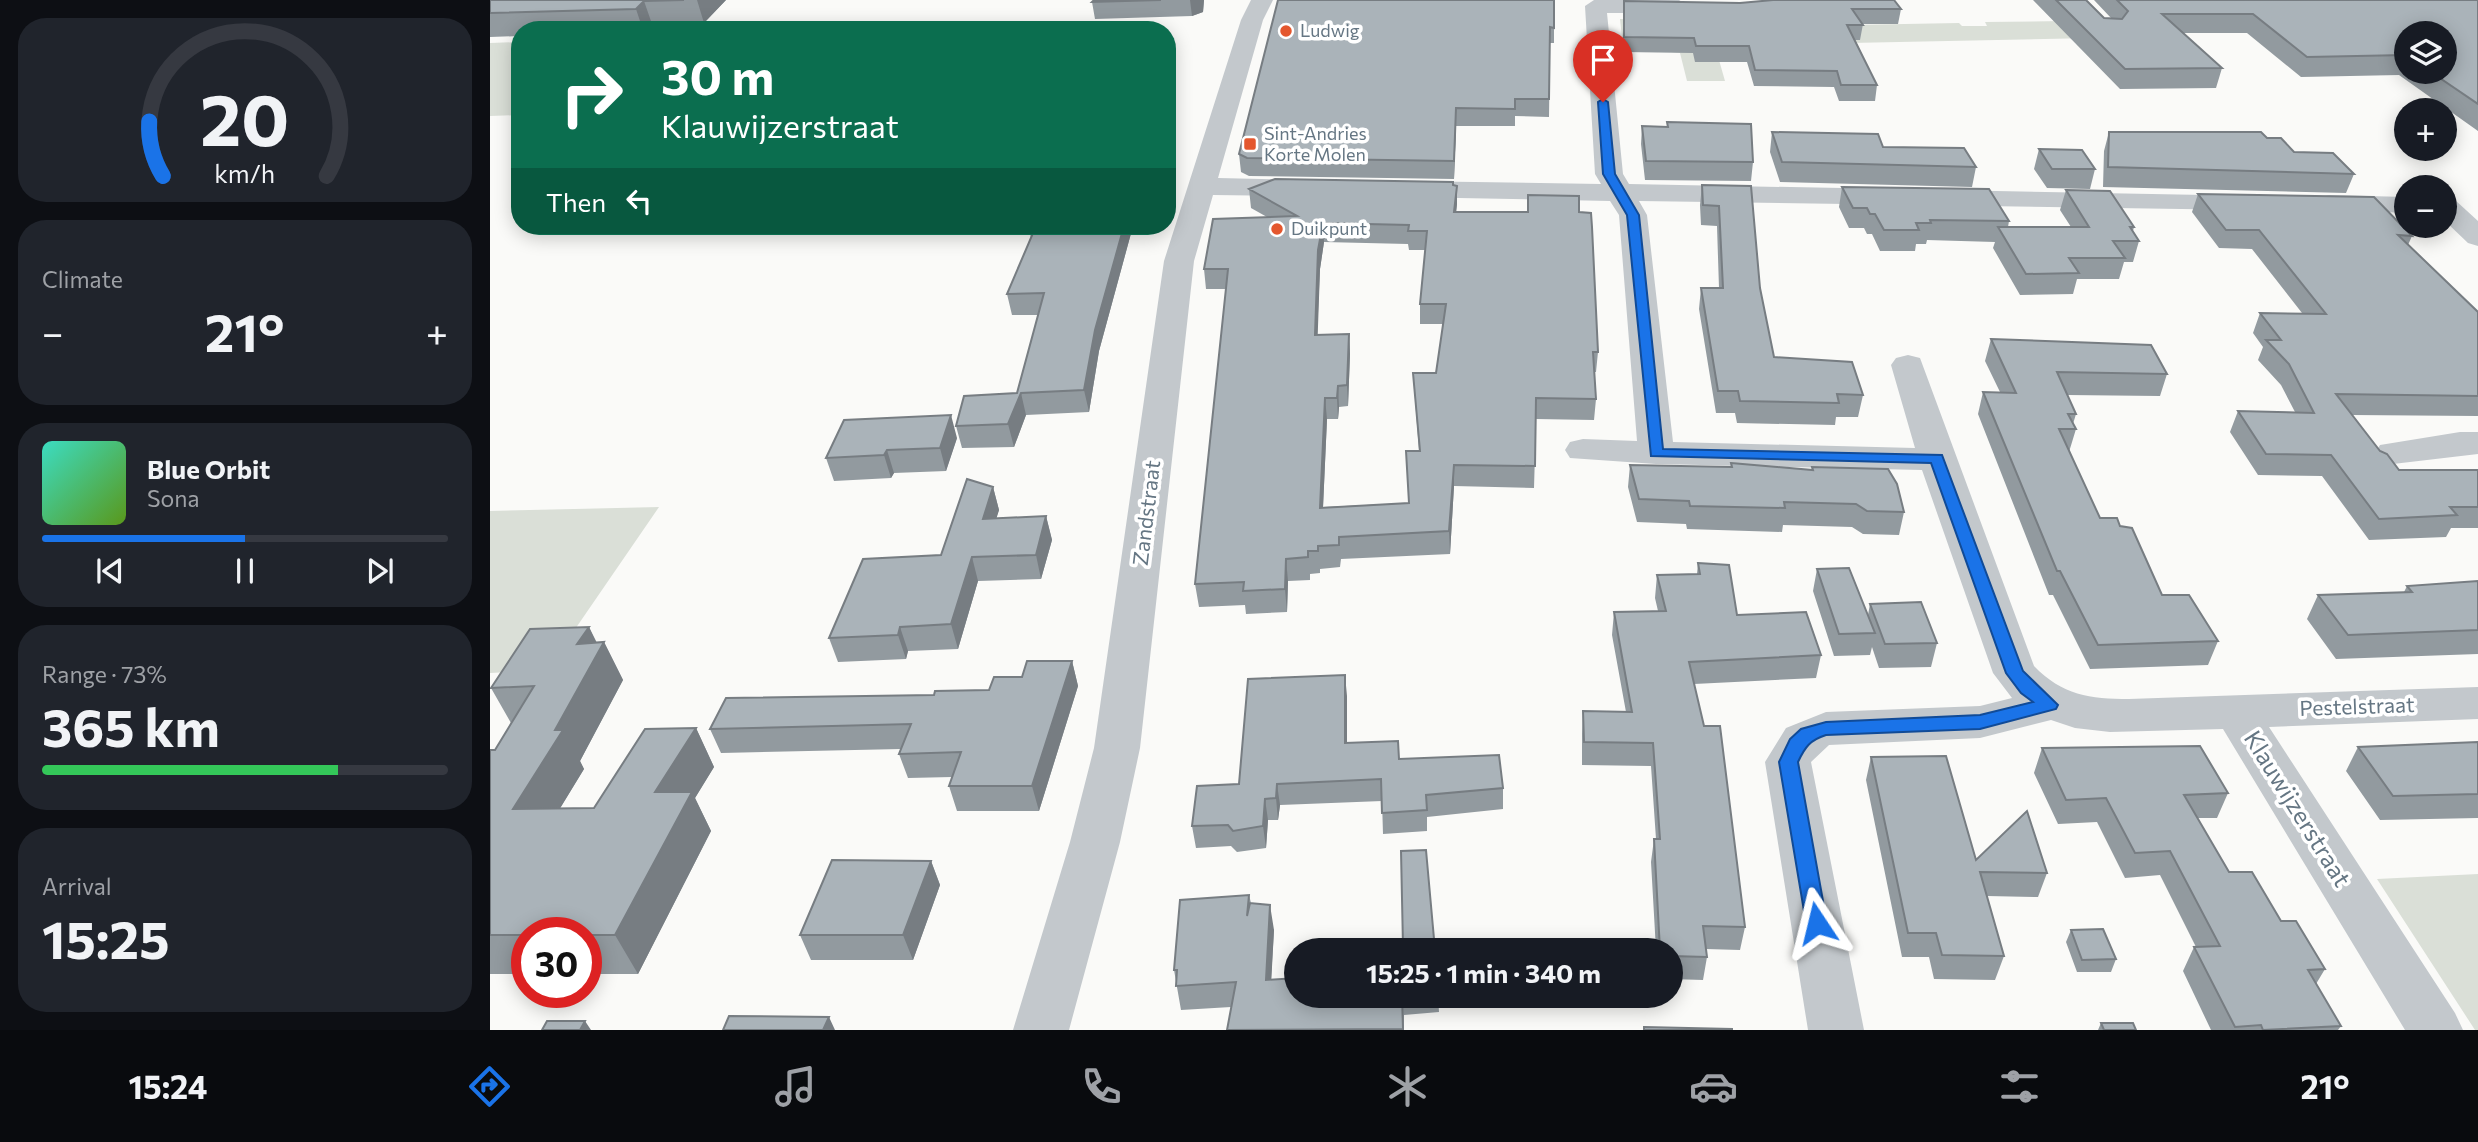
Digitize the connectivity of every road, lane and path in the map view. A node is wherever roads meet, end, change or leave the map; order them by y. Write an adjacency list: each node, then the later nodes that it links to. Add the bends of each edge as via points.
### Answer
1 (1262, 0): 3 (street, Zandstraat)
2 (1702, 6): 6 (street, via 1596,6 1609,174)
3 (1200, 186): 4 (street); 23 (street, Zandstraat, via 1174,289 1117,748)
4 (1336, 188)
5 (1377, 189): 6 (street)
6 (1622, 192): 7 (street); 17 (street, via 1633,215)
7 (2268, 202)
8 (2309, 203): 9 (street)
9 (2394, 205)
10 (2457, 206): 11 (street)
11 (2478, 206)
12 (2457, 217): 13 (street)
13 (2478, 237)
14 (1908, 365): 19 (street, Klauwijzerstraat)
15 (2478, 443): 18 (street)
16 (1583, 450): 17 (street)
17 (1656, 453): 19 (street)
18 (2393, 453)
19 (1937, 458): 21 (street, Klauwijzerstraat, via 2015,673)
20 (2478, 703): 22 (street, Pestelstraat)
21 (2049, 705): 22 (street, Klauwijzerstraat, via 2095,717); 24 (street, Klauwijzerstraat, via 1980,722 1826,729 1807,734 1797,744 1788,762)
22 (2236, 712): 25 (street, Klauwijzerstraat)
23 (1041, 1030)
24 (1836, 1030)
25 (2435, 1030)

